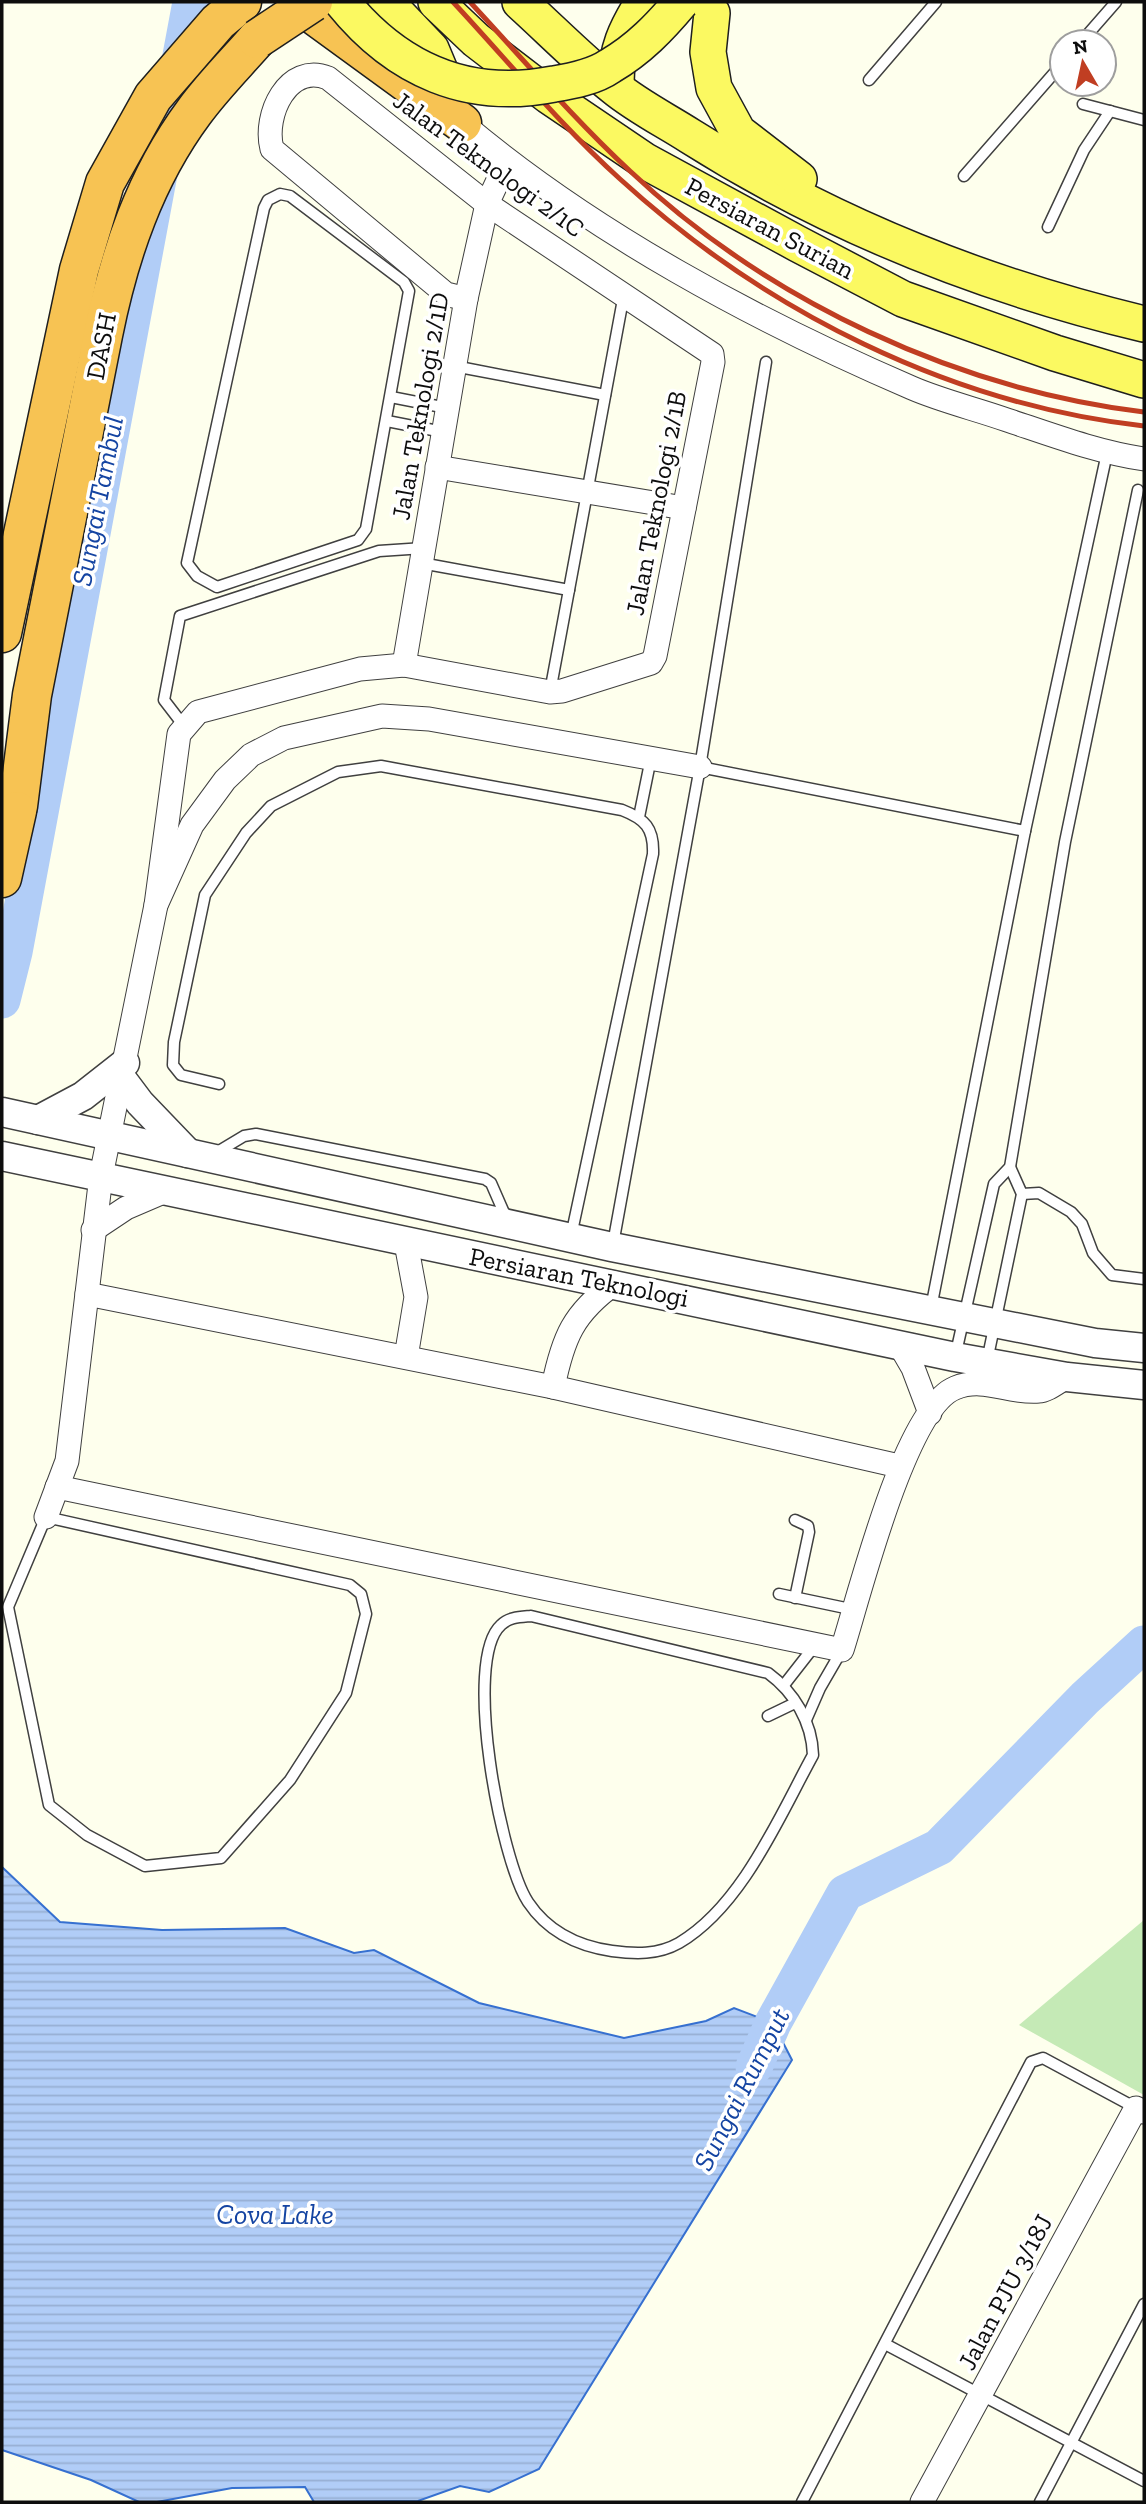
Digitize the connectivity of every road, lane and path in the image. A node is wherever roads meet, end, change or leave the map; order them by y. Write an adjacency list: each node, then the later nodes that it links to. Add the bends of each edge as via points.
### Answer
1 (242, 2): 46 (highway, DASH, via 218,22 153,97 106,183 79,270)
2 (296, 2): 19 (highway)
3 (313, 2): 53 (highway, DASH, bridge, via 257,39 193,113 137,210 113,286)
4 (342, 2): 11 (main road, bridge, via 392,52 429,73 479,89 521,91 608,68)
5 (386, 2): 19 (main road, via 432,49)
6 (436, 2): 21 (main road, Persiaran Surian, via 476,40 549,96)
7 (520, 2): 15 (main road, Persiaran Surian)
8 (645, 2): 11 (main road, via 652,18 675,29 699,28); 15 (main road, via 622,35)
9 (936, 2): 13 (lane)
10 (1116, 2): 12 (lane)
11 (705, 5): 25 (main road, via 714,88 738,132)
12 (1093, 28)
13 (869, 80)
14 (1048, 80): 22 (lane)
15 (615, 89): 21 (main road); 25 (main road, Persiaran Surian, via 736,165)
16 (1083, 104): 17 (lane)
17 (1110, 111): 18 (lane); 24 (lane, via 1084,150)
18 (1144, 120)
19 (462, 123): 20 (street)
20 (506, 161): 23 (street, Jalan Teknologi 2/1D); 38 (street, via 672,269 784,328 914,389)
21 (646, 161): 32 (main road, Persiaran Surian, via 903,299)
22 (964, 176)
23 (488, 204): 26 (street, Jalan Teknologi 2/1C); 27 (street, Jalan Teknologi 2/1D); 27 (street, Jalan Teknologi 2/1C, via 328,78 318,74 297,79 282,92 271,134 272,149 446,293)
24 (1048, 227)
25 (867, 232): 28 (main road, Persiaran Surian, via 1080,309)
26 (624, 294): 29 (street, Jalan Teknologi 2/1C); 33 (lane)
27 (466, 299): 31 (street, Jalan Teknologi 2/1D)
28 (1144, 324)
29 (712, 354): 43 (street, Jalan Teknologi 2/1B)
30 (766, 362): 51 (lane)
31 (454, 366): 33 (lane); 35 (street, Jalan Teknologi 2/1D)
32 (1144, 380)
33 (605, 395): 42 (lane)
34 (391, 397): 35 (lane); 36 (lane); 36 (lane, via 409,291 404,282 290,196 274,195 264,208 187,563 210,586 225,587 358,540 366,529)
35 (447, 408): 37 (street, Jalan Teknologi 2/1D)
36 (387, 421): 37 (lane)
37 (443, 432): 40 (street, Jalan Teknologi 2/1D)
38 (1107, 453): 39 (street); 54 (lane)
39 (1144, 459)
40 (437, 467): 42 (street); 44 (street, Jalan Teknologi 2/1D)
41 (1138, 490): 63 (lane, via 1065,842)
42 (587, 492): 43 (street); 45 (lane)
43 (684, 508): 48 (street, Jalan Teknologi 2/1B, via 651,663)
44 (422, 555): 45 (lane); 47 (street, Jalan Teknologi 2/1D); 49 (lane, via 379,551 180,616 164,700)
45 (569, 590): 48 (lane)
46 (2, 633)
47 (404, 664): 48 (street); 49 (street, via 360,669 198,712)
48 (550, 692)
49 (184, 726): 56 (street, via 166,814)
50 (650, 758): 51 (street); 52 (lane); 56 (street, via 429,719 382,716 284,738 251,755 225,780 192,825)
51 (700, 767): 54 (lane); 71 (lane)
52 (639, 817): 58 (lane, via 622,810 380,766 338,772 271,806 246,833 205,895 174,1042 173,1065 181,1075); 69 (lane, via 648,824 653,854)
53 (10, 821): 55 (highway, DASH)
54 (1025, 831): 75 (lane)
55 (2, 878)
56 (156, 905): 57 (street)
57 (123, 1071): 59 (street, via 83,1096); 60 (street); 61 (street, via 139,1103)
58 (219, 1084)
59 (20, 1116): 60 (street, Persiaran Teknologi)
60 (109, 1135): 61 (street, Persiaran Teknologi); 64 (street)
61 (198, 1155): 67 (street, Persiaran Teknologi); 67 (lane, via 256,1133 485,1180 491,1183)
62 (9, 1158): 64 (street, Persiaran Teknologi)
63 (1010, 1167): 66 (lane); 76 (lane, via 994,1184)
64 (101, 1176): 65 (street, Persiaran Teknologi); 68 (street)
65 (168, 1190): 68 (street, via 126,1208); 70 (street, Persiaran Teknologi)
66 (1022, 1194): 72 (lane, via 1039,1193 1071,1212 1082,1224 1093,1253 1112,1275); 77 (lane)
67 (509, 1224): 69 (street, Persiaran Teknologi)
68 (93, 1230): 74 (street)
69 (570, 1238): 71 (street, Persiaran Teknologi)
70 (406, 1243): 73 (street, Persiaran Teknologi); 80 (street, via 416,1297)
71 (612, 1247): 75 (street, Persiaran Teknologi)
72 (1144, 1279)
73 (615, 1283): 78 (street, Persiaran Teknologi); 85 (street, via 582,1310 568,1329)
74 (87, 1294): 80 (street); 88 (street, via 68,1461)
75 (930, 1310): 76 (street, Persiaran Teknologi)
76 (964, 1317): 77 (street, Persiaran Teknologi); 81 (lane)
77 (995, 1323): 79 (street, Persiaran Teknologi); 82 (lane)
78 (899, 1344): 81 (street, Persiaran Teknologi); 86 (street)
79 (1144, 1348)
80 (405, 1357): 85 (street)
81 (955, 1357): 82 (street, Persiaran Teknologi)
82 (986, 1363): 83 (street, Persiaran Teknologi)
83 (1067, 1377): 84 (street, Persiaran Teknologi); 86 (street, via 1040,1392 974,1382 951,1389)
84 (1144, 1385)
85 (553, 1387): 87 (street)
86 (930, 1413): 87 (street)
87 (900, 1466): 93 (street)
88 (58, 1487): 89 (street); 94 (street)
89 (46, 1517): 89 (lane, via 8,1607 49,1805 87,1835 145,1866 221,1858 290,1780 346,1693 366,1614 361,1594 350,1585)
90 (795, 1520): 92 (lane, via 808,1525 810,1532)
91 (779, 1594): 92 (lane)
92 (795, 1598): 93 (lane)
93 (855, 1610): 95 (street)
94 (816, 1644): 95 (street); 96 (lane)
95 (842, 1650): 99 (lane)
96 (784, 1685): 97 (lane); 99 (lane, via 768,1673 560,1621 515,1617 501,1624 489,1649 484,1727 512,1870 528,1902 555,1932 589,1948 659,1952 680,1942 709,1918 747,1874 813,1755)
97 (795, 1703): 98 (lane); 99 (lane)
98 (768, 1716)
99 (806, 1720)
100 (1140, 2110): 102 (lane, via 1043,2058 1031,2062); 103 (street, Jalan PJU 3/18J)
101 (1144, 2304): 104 (lane)
102 (884, 2344): 103 (lane); 106 (lane)
103 (981, 2395): 104 (lane); 107 (street, Jalan PJU 3/18J)
104 (1073, 2443): 105 (lane); 108 (lane)
105 (1144, 2481)
106 (802, 2502)
107 (922, 2502)
108 (1040, 2502)

